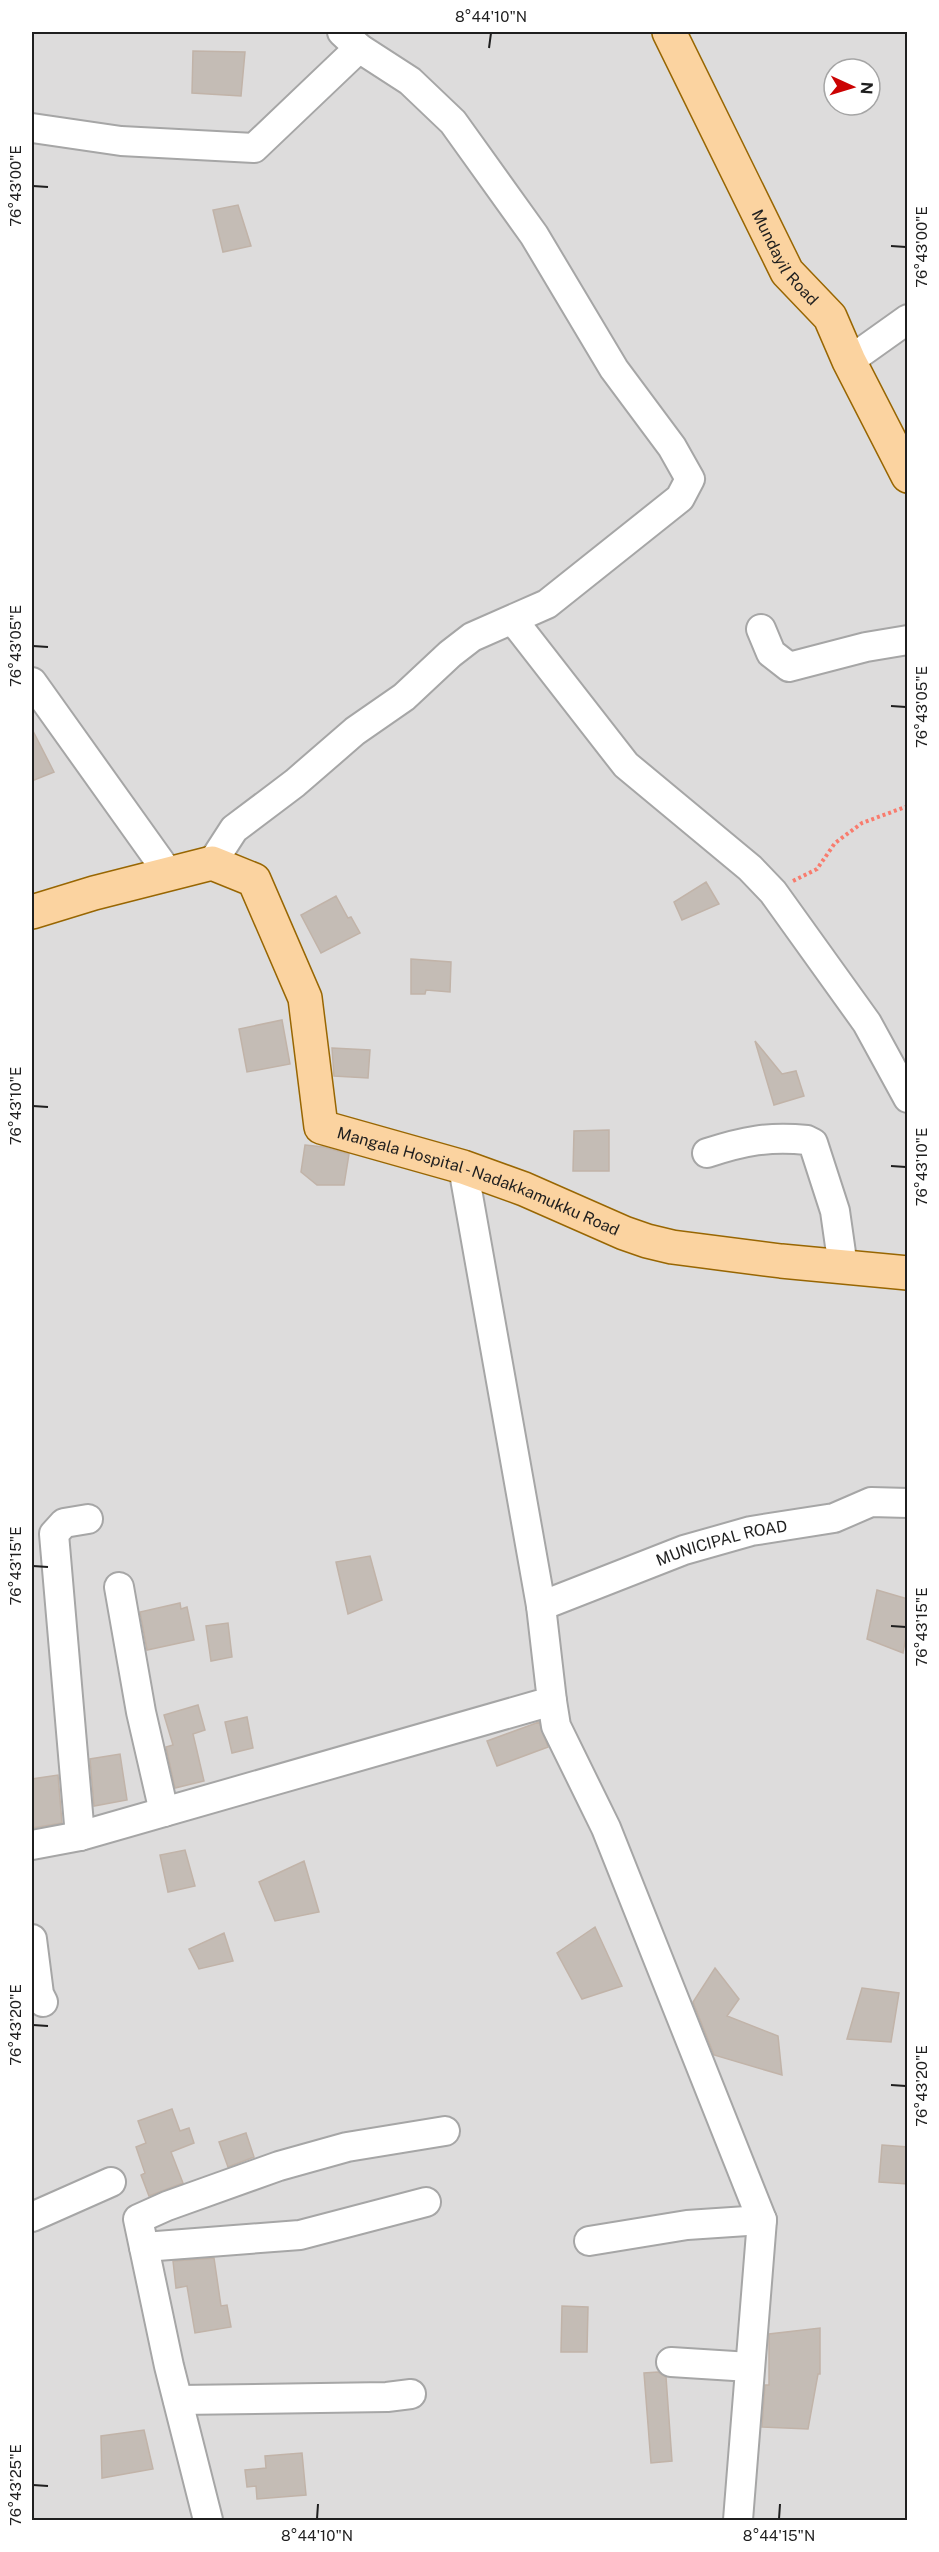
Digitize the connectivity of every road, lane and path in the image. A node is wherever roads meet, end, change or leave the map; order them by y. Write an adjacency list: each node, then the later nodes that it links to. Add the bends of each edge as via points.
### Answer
1 (669, 32): 5 (main road, Mundayil Road, via 787,272 830,317)
2 (351, 40): 3 (street, via 254,148 121,141); 7 (street, via 410,81 453,122 534,235 614,369 672,447 690,479 680,498 570,587 547,604)
3 (32, 129)
4 (908, 319): 5 (street)
5 (849, 361): 6 (main road, Mundayil Road)
6 (908, 476)
7 (513, 620): 12 (street, via 471,637 404,697 234,829); 14 (street, via 626,765)
8 (761, 628): 9 (street, via 771,653 789,667)
9 (908, 640)
10 (32, 682): 13 (street)
11 (908, 806): 14 (path, via 862,823 836,843 817,869)
12 (212, 863): 13 (main road); 18 (main road, Mangala Hospital - Nadakkamukku Road, via 254,880 305,998 321,1127)
13 (169, 874): 15 (main road)
14 (774, 892): 16 (street, via 867,1023)
15 (32, 912)
16 (908, 1098)
17 (707, 1154): 19 (street, via 768,1138 813,1143 835,1211)
18 (463, 1167): 19 (main road, Mangala Hospital - Nadakkamukku Road, via 647,1241); 25 (street)
19 (843, 1267): 20 (main road, Mangala Hospital - Nadakkamukku Road)
20 (908, 1273)
21 (908, 1503): 25 (street, MUNICIPAL ROAD, via 871,1502 834,1518 751,1531 684,1550)
22 (88, 1519): 23 (street, via 64,1523)
23 (43, 1533): 28 (street)
24 (119, 1587): 27 (street)
25 (541, 1606): 26 (street)
26 (552, 1701): 27 (street); 36 (street, via 556,1726 606,1828)
27 (164, 1812): 28 (street)
28 (80, 1836): 29 (street)
29 (32, 1845)
30 (32, 1939): 31 (street)
31 (43, 2002)
32 (445, 2131): 38 (street, via 347,2147 279,2166 167,2206 138,2219)
33 (111, 2182): 35 (street)
34 (426, 2202): 38 (street, via 300,2235)
35 (32, 2217)
36 (762, 2220): 37 (street, via 687,2225); 40 (street)
37 (589, 2241)
38 (144, 2247): 42 (street)
39 (671, 2362): 40 (street)
40 (750, 2367): 44 (street)
41 (411, 2394): 42 (street)
42 (178, 2400): 43 (street)
43 (208, 2520)
44 (738, 2520)

